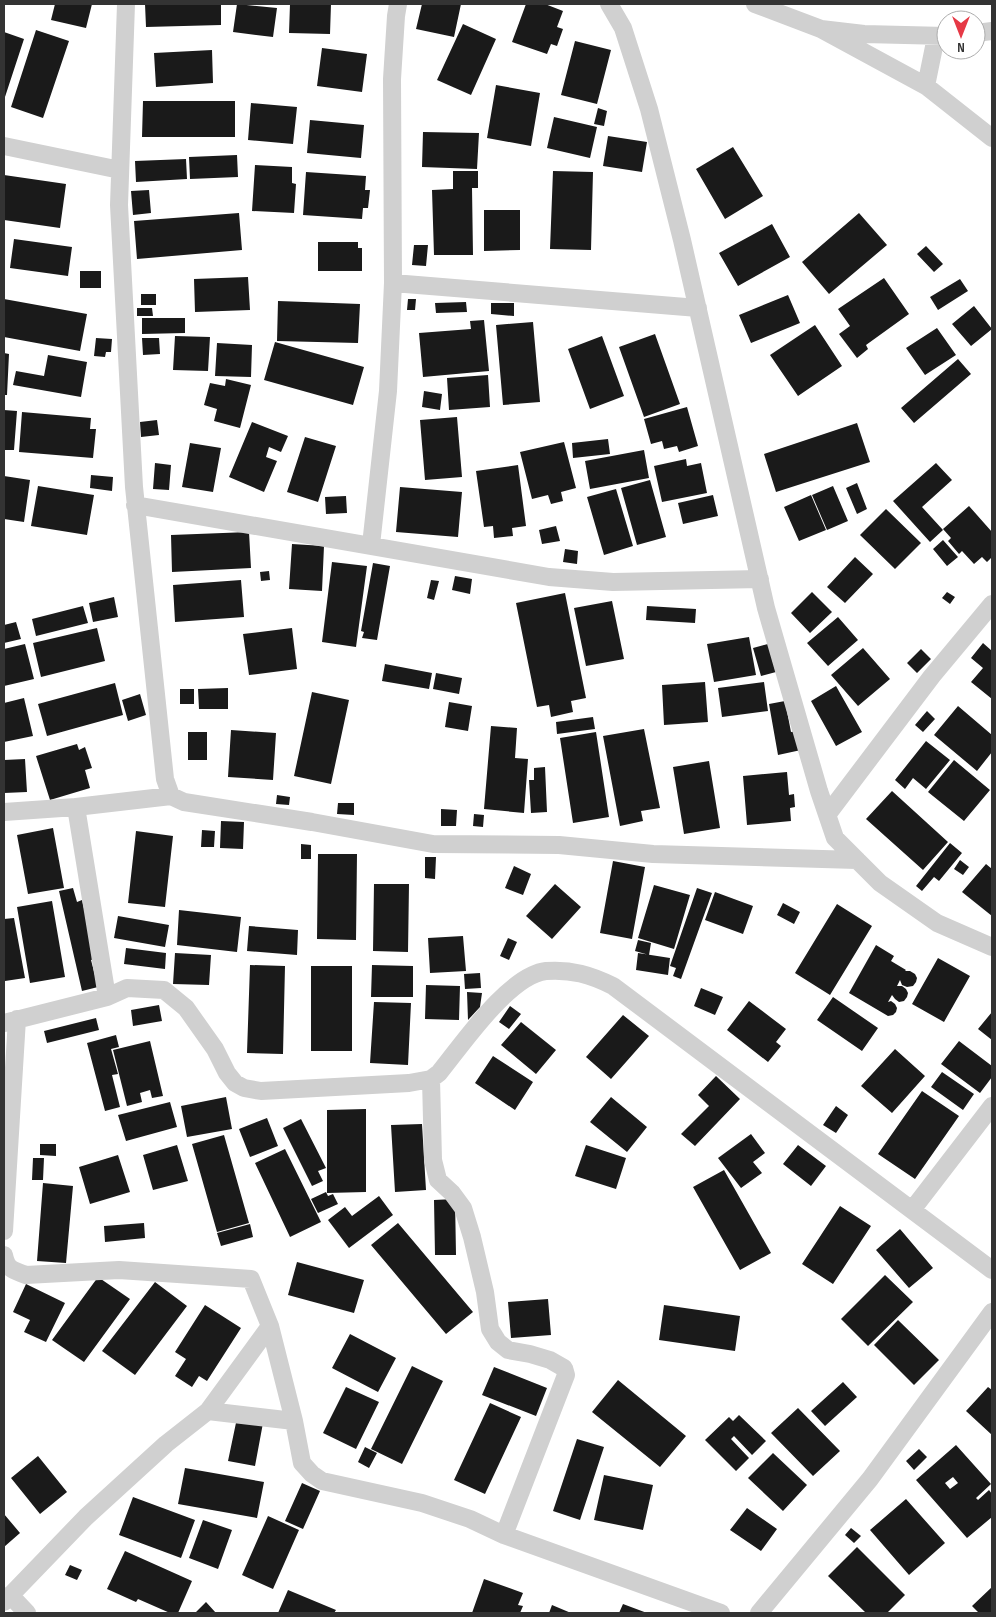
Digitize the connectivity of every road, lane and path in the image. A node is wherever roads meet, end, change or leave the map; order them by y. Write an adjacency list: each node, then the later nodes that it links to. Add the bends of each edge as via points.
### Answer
1 (126, 4): 11 (street)
2 (398, 4): 12 (street, via 392,79)
3 (609, 4): 13 (street, via 623,28 649,109)
4 (755, 4): 5 (street)
5 (822, 30): 6 (street); 8 (street)
6 (936, 37)
7 (936, 53): 8 (street)
8 (926, 86): 9 (street)
9 (992, 138)
10 (4, 146): 11 (street)
11 (120, 170): 14 (street, via 119,205)
12 (393, 283): 13 (street); 15 (street, via 388,391)
13 (698, 308): 16 (street)
14 (135, 505): 15 (street); 18 (street, via 165,779)
15 (371, 545): 16 (street, via 549,577 613,582)
16 (760, 579): 21 (street)
17 (992, 604): 21 (street, via 932,676)
18 (172, 796): 19 (street); 22 (street, via 184,802 433,844 558,845 653,854)
19 (76, 808): 20 (street); 24 (street)
20 (4, 812)
21 (827, 815): 22 (street, via 835,838)
22 (857, 860): 23 (street, via 880,883 937,923)
23 (992, 947)
24 (108, 996): 25 (street); 26 (street, via 127,988 164,990 186,1008 215,1049 227,1073 235,1084 244,1088 261,1091 410,1084)
25 (11, 1021): 29 (street)
26 (431, 1079): 28 (street, via 489,1011 521,981 544,971 574,971 593,976 613,986); 36 (street, via 433,1160 438,1180 463,1208 485,1292 490,1329 508,1350 550,1360 564,1368 566,1375)
27 (992, 1106): 28 (street)
28 (912, 1210): 31 (street)
29 (4, 1231)
30 (4, 1255): 33 (street, via 12,1270 26,1275 119,1270 251,1279)
31 (992, 1270)
32 (992, 1312): 40 (street, via 870,1479)
33 (270, 1326): 34 (street); 35 (street)
34 (208, 1411): 35 (street); 37 (street, via 166,1444 86,1517)
35 (294, 1421): 36 (street, via 302,1463 322,1481 422,1502)
36 (504, 1535): 39 (street)
37 (7, 1599): 38 (street)
38 (27, 1613)
39 (720, 1613)
40 (759, 1613)

